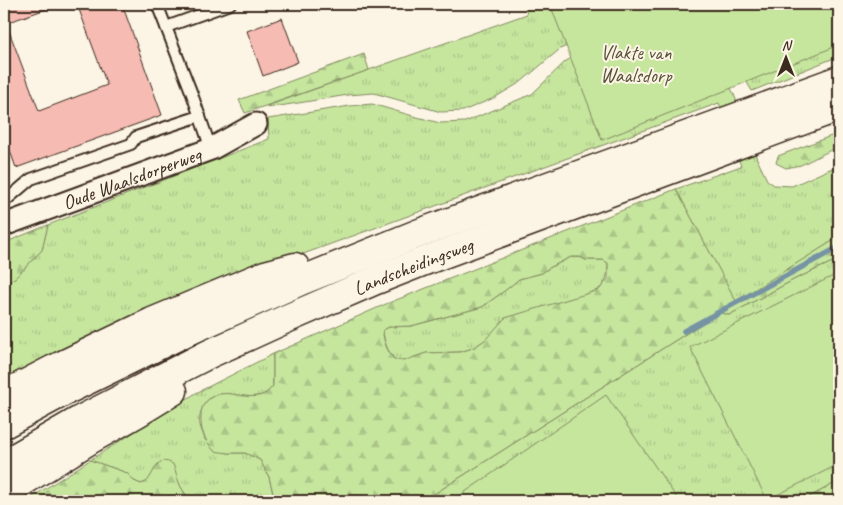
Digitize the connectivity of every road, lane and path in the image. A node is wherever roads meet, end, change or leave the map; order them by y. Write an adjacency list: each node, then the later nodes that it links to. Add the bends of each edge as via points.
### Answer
1 (157, 4): 3 (lane)
2 (230, 4): 3 (lane)
3 (166, 27): 6 (lane)
4 (839, 80): 11 (main road, Landscheidingsweg)
5 (839, 107): 12 (main road, Landscheidingsweg, via 427,260)
6 (200, 116): 8 (lane); 9 (lane, via 136,137 131,144 31,179)
7 (256, 124): 8 (street, Oude Waalsdorperweg)
8 (211, 149): 10 (street, Oude Waalsdorperweg)
9 (4, 202)
10 (4, 225)
11 (417, 234): 13 (main road, Landscheidingsweg, via 245,305); 14 (main road, via 265,275 152,322)
12 (286, 319): 16 (main road, Landscheidingsweg, via 209,354); 18 (main road)
13 (82, 384): 15 (main road, Landscheidingsweg); 16 (main road)
14 (4, 395)
15 (4, 424)
16 (28, 450): 17 (main road, Landscheidingsweg)
17 (4, 464)
18 (4, 493)

